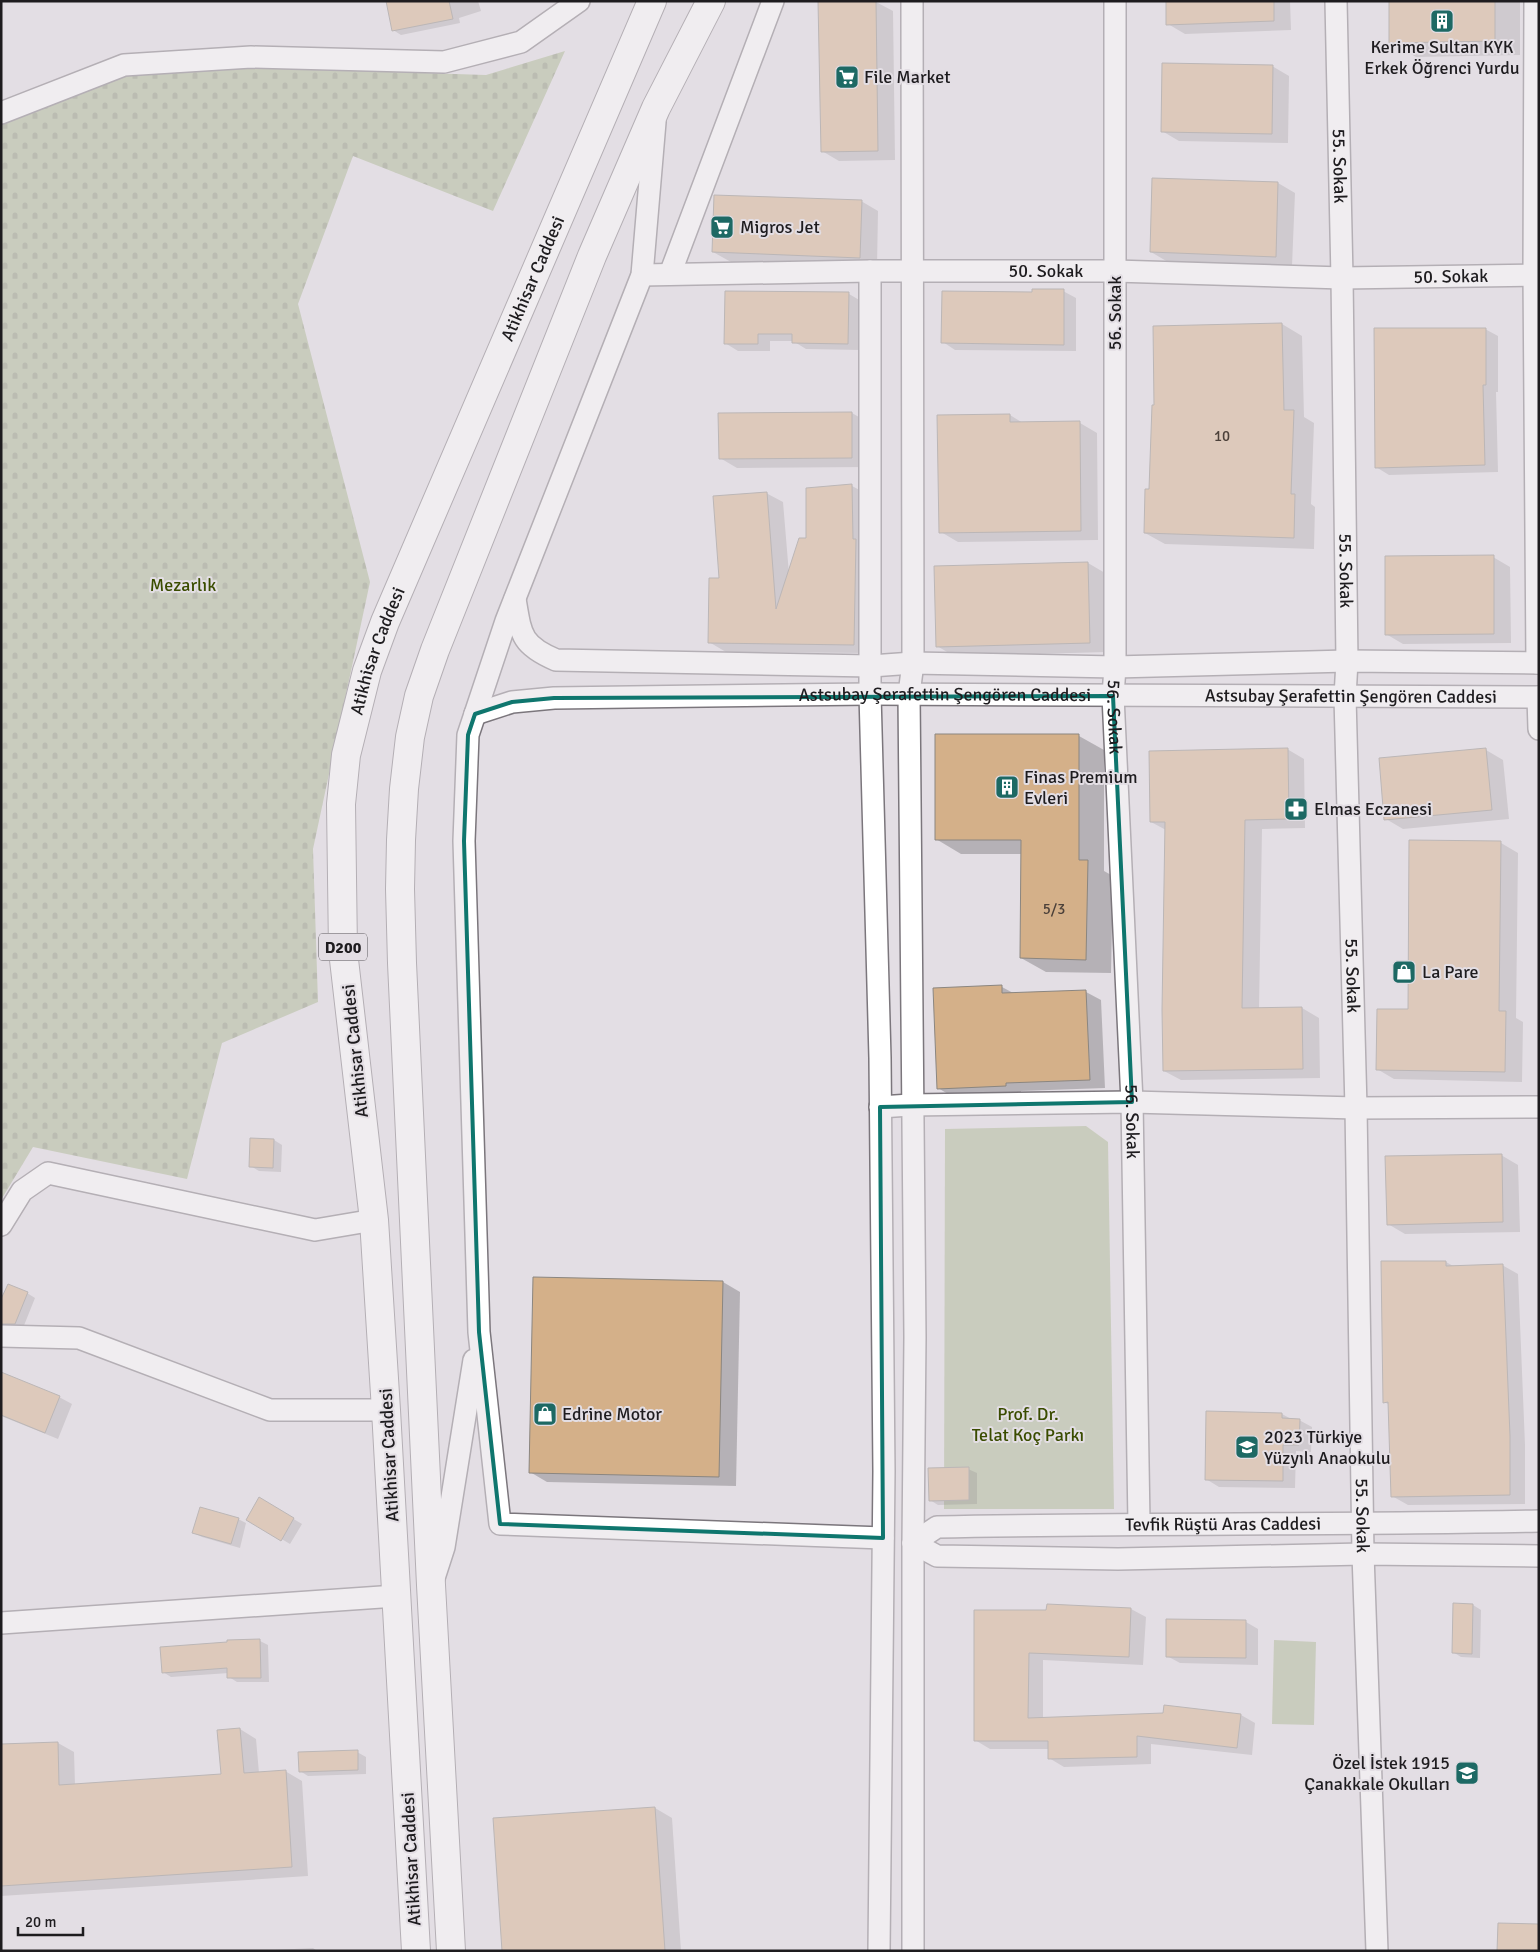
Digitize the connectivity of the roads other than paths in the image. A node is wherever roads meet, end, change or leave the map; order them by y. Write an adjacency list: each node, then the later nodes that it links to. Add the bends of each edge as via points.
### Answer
1 (579, 1): 10 (street, via 521,42 444,62 251,57 124,65)
2 (652, 1): 36 (highway, Atikhisar Caddesi / D200, via 385,622 367,671 346,756 341,804 343,951)
3 (711, 1): 9 (highway, Atikhisar Caddesi)
4 (772, 1): 14 (street)
5 (912, 1): 12 (street)
6 (1115, 1): 13 (street, 56. Sokak)
7 (1336, 1): 17 (street, 55. Sokak)
8 (1536, 1): 16 (street)
9 (656, 108): 15 (street); 48 (highway, Atikhisar Caddesi, via 592,256 459,588 419,696 410,737 401,840 401,935)
10 (1, 112)
11 (870, 271): 12 (street, 50. Sokak); 14 (street, 50. Sokak); 22 (street)
12 (912, 272): 13 (street, 50. Sokak); 20 (street)
13 (1115, 272): 17 (street, 50. Sokak); 23 (street, 56. Sokak)
14 (670, 274): 15 (street, 50. Sokak)
15 (642, 275): 18 (street)
16 (1536, 275): 17 (street, 50. Sokak); 21 (street)
17 (1342, 278): 19 (street, 55. Sokak)
18 (515, 599): 22 (street, Astsubay Şerafettin Şengören Caddesi, via 524,638 537,652 556,660); 29 (street)
19 (1346, 661): 21 (street, Astsubay Şerafettin Şengören Caddesi); 23 (street, Astsubay Şerafettin Şengören Caddesi); 27 (street, 55. Sokak)
20 (913, 663): 22 (street, Astsubay Şerafettin Şengören Caddesi); 23 (street, Astsubay Şerafettin Şengören Caddesi); 25 (street)
21 (1538, 663)
22 (871, 666): 24 (street)
23 (1115, 667): 26 (street, 56. Sokak)
24 (870, 694): 25 (street, Astsubay Şerafettin Şengören Caddesi); 29 (street, Astsubay Şerafettin Şengören Caddesi, via 554,698 512,702); 33 (street)
25 (909, 694): 26 (street, Astsubay Şerafettin Şengören Caddesi); 32 (street)
26 (1112, 696): 27 (street, Astsubay Şerafettin Şengören Caddesi); 31 (street, 56. Sokak)
27 (1345, 696): 28 (street, Astsubay Şerafettin Şengören Caddesi); 35 (street, 55. Sokak)
28 (1538, 697): 30 (street)
29 (475, 714): 38 (street, via 468,735 464,841)
30 (1539, 729)
31 (1132, 1102): 32 (street); 35 (street); 42 (street, 56. Sokak)
32 (913, 1105): 33 (street); 45 (street)
33 (880, 1107): 44 (street)
34 (1539, 1107): 35 (street)
35 (1356, 1108): 43 (street, 55. Sokak)
36 (374, 1220): 37 (street, via 315,1230 48,1173 22,1190); 40 (highway, Atikhisar Caddesi / D200)
37 (1, 1225)
38 (478, 1332): 44 (street, via 500,1524); 48 (street, via 444,1547)
39 (1, 1336): 40 (street, via 79,1338 270,1410)
40 (386, 1410): 49 (highway, Atikhisar Caddesi / D200)
41 (1539, 1521): 43 (street, Tevfik Rüştü Aras Caddesi)
42 (1139, 1524): 43 (street, Tevfik Rüştü Aras Caddesi); 45 (street, Tevfik Rüştü Aras Caddesi, via 937,1527)
43 (1362, 1525): 46 (street, 55. Sokak)
44 (883, 1538): 53 (street)
45 (913, 1543): 46 (street, via 937,1556 1118,1559); 54 (street)
46 (1362, 1554): 47 (street); 55 (street, 55. Sokak)
47 (1539, 1556)
48 (431, 1585): 52 (highway, Atikhisar Caddesi)
49 (396, 1596): 50 (street); 51 (highway, Atikhisar Caddesi / D200)
50 (1, 1623)
51 (416, 1951)
52 (451, 1951)
53 (879, 1951)
54 (913, 1951)
55 (1377, 1951)

